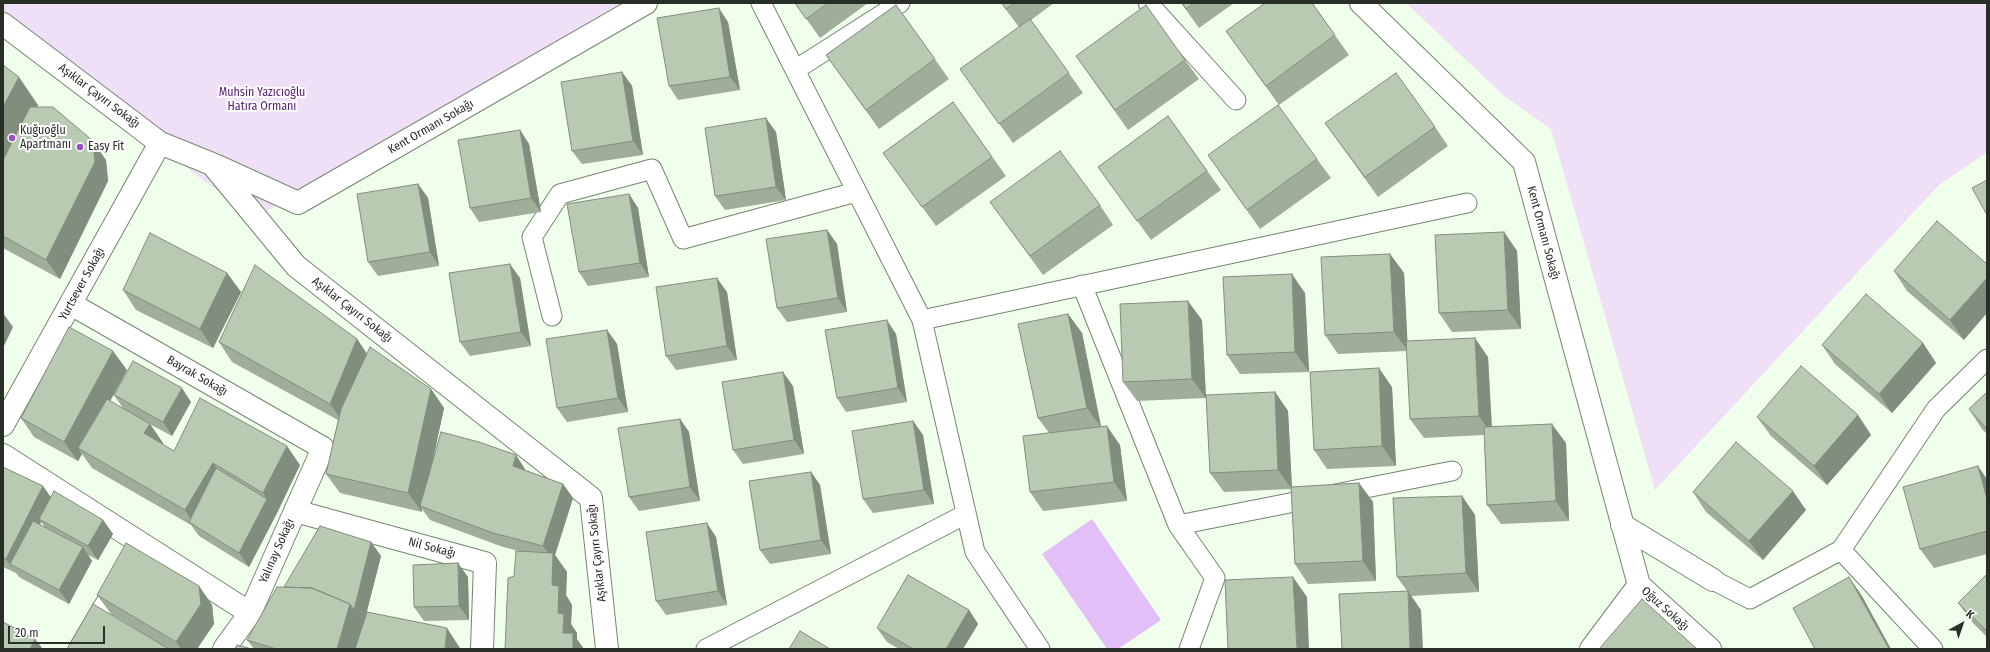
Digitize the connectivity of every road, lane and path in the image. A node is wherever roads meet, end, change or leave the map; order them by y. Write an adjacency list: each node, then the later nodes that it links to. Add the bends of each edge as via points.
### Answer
1 (646, 3): 10 (street, Kent Ormanı Sokağı, via 298,203)
2 (761, 3): 7 (lane)
3 (900, 3): 7 (lane)
4 (1148, 3): 8 (lane)
5 (1361, 3): 25 (street, Kent Ormanı Sokağı, via 1524,162)
6 (3, 24): 9 (street, Aşıklar Çayırı Sokağı)
7 (795, 70): 11 (lane)
8 (1236, 100)
9 (160, 143): 10 (street, Aşıklar Çayırı Sokağı); 14 (street, Yurtsever Sokağı)
10 (212, 164): 34 (street, Aşıklar Çayırı Sokağı, via 296,266 591,498)
11 (856, 192): 15 (lane, via 683,239 652,169 560,194 532,237); 16 (lane)
12 (1467, 203): 13 (lane)
13 (1082, 286): 16 (lane); 24 (lane)
14 (71, 304): 18 (street, Yurtsever Sokağı); 19 (street, Bayrak Sokağı)
15 (552, 316)
16 (922, 320): 23 (lane)
17 (1987, 359): 27 (lane, via 1936,409)
18 (3, 425)
19 (323, 448): 22 (street, Yalınay Sokağı)
20 (3, 455): 26 (street)
21 (1452, 471): 24 (lane)
22 (295, 511): 30 (street, Yalınay Sokağı); 33 (street, Nil Sokağı, via 485,563)
23 (966, 514): 35 (lane); 36 (lane, via 975,552)
24 (1178, 525): 37 (lane, via 1215,578)
25 (1622, 525): 28 (street); 29 (street, Kent Ormanı Sokağı)
26 (141, 544): 30 (street); 31 (street)
27 (1841, 550): 28 (lane, via 1750,599); 40 (lane)
28 (1713, 580)
29 (1639, 585): 38 (street); 39 (street, Oğuz Sokağı)
30 (250, 613): 32 (street, Yalınay Sokağı)
31 (80, 649)
32 (224, 649)
33 (482, 649)
34 (607, 649)
35 (706, 649)
36 (1040, 649)
37 (1189, 649)
38 (1591, 649)
39 (1710, 649)
40 (1933, 649)

